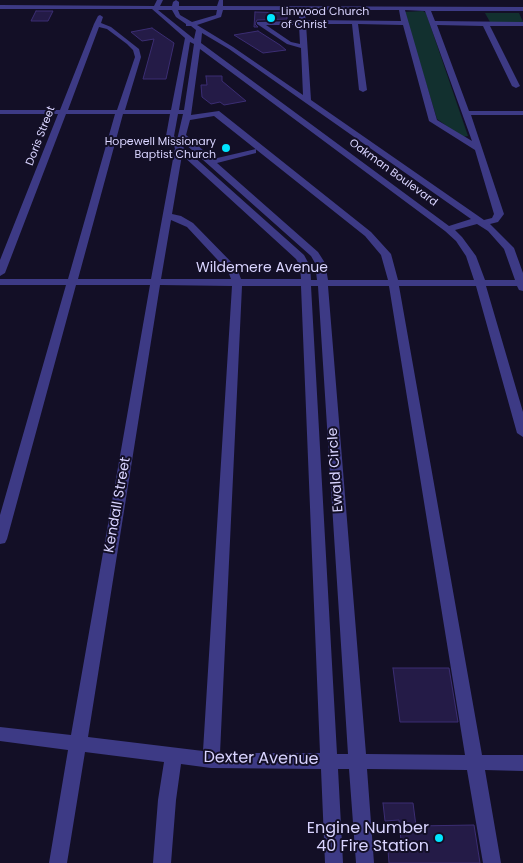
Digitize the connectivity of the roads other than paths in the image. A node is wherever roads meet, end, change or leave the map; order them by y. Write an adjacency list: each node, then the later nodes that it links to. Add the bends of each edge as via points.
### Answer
1 (160, 0): 9 (street)
2 (266, 0): 11 (street)
3 (350, 0): 13 (street)
4 (434, 0): 16 (street)
5 (176, 4): 9 (street); 10 (street); 19 (street, Oakman Boulevard, via 175,13)
6 (221, 4): 10 (street); 11 (street); 20 (street, via 219,16)
7 (0, 7): 8 (street)
8 (104, 8): 9 (street); 26 (street, Doris Street)
9 (156, 8): 29 (street, Oakman Boulevard)
10 (204, 8): 18 (street)
11 (266, 8): 12 (street)
12 (302, 8): 13 (street); 21 (street)
13 (352, 8): 14 (street)
14 (401, 8): 15 (street); 23 (street)
15 (427, 8): 16 (street); 24 (street)
16 (437, 8): 17 (street)
17 (523, 9)
18 (195, 15): 19 (street); 20 (street)
19 (181, 18): 28 (street, Oakman Boulevard)
20 (203, 22): 28 (street)
21 (302, 23): 22 (street); 33 (street); 33 (street, via 259,23)
22 (355, 23): 23 (street); 37 (street)
23 (405, 23): 47 (street, via 433,121)
24 (432, 23): 25 (street); 43 (street)
25 (485, 23): 27 (street); 36 (street)
26 (97, 24): 40 (street, Doris Street); 41 (street, via 109,28 138,52)
27 (523, 24)
28 (192, 25): 29 (street); 30 (street, Oakman Boulevard)
29 (176, 27): 31 (street, Oakman Boulevard)
30 (199, 30): 32 (street, Kendall Street); 38 (street, Oakman Boulevard, via 231,48 290,92)
31 (188, 37): 32 (street, Oakman Boulevard); 42 (street, Kendall Street)
32 (198, 43): 34 (street, Oakman Boulevard); 35 (street, Kendall Street)
33 (303, 47): 38 (street)
34 (217, 58): 35 (street); 52 (street, Oakman Boulevard, via 273,96)
35 (195, 61): 45 (street, Kendall Street)
36 (516, 86)
37 (363, 90)
38 (307, 100): 51 (street, Oakman Boulevard)
39 (0, 112): 40 (street)
40 (63, 112): 41 (street); 53 (street, Doris Street)
41 (120, 112): 42 (street); 56 (street)
42 (174, 112): 45 (street); 46 (street, Kendall Street, via 170,136)
43 (465, 112): 44 (street); 47 (street)
44 (523, 113)
45 (187, 115): 46 (street, Kendall Street); 60 (street, via 216,113 368,234 386,254)
46 (181, 142): 49 (street, Ewald Circle); 50 (street, Kendall Street); 58 (street, Ewald Circle, via 300,257 305,266)
47 (479, 150): 51 (street, via 499,214 495,220)
48 (253, 151): 49 (street)
49 (211, 162): 59 (street, Ewald Circle, via 315,254 320,262)
50 (167, 216): 54 (street, Kendall Street); 57 (street, via 190,225 233,270)
51 (482, 222): 52 (street); 62 (street, Oakman Boulevard, via 509,248)
52 (448, 228): 61 (street, Oakman Boulevard, via 471,256)
53 (0, 273)
54 (156, 281): 56 (street, Wildemere Avenue); 57 (street, Wildemere Avenue); 66 (street, Kendall Street)
55 (0, 282): 56 (street, Wildemere Avenue)
56 (74, 282): 64 (street)
57 (237, 282): 58 (street, Wildemere Avenue); 68 (street)
58 (306, 282): 59 (street, Wildemere Avenue); 69 (street, Ewald Circle)
59 (323, 282): 60 (street, Wildemere Avenue); 70 (street, Ewald Circle)
60 (393, 282): 61 (street, Wildemere Avenue); 71 (street)
61 (480, 283): 62 (street, Wildemere Avenue); 63 (street, Oakman Boulevard)
62 (522, 285)
63 (523, 434)
64 (0, 539)
65 (0, 734): 66 (street, Dexter Avenue)
66 (77, 743): 67 (street, Dexter Avenue); 73 (street, Kendall Street)
67 (174, 755): 68 (street, Dexter Avenue); 74 (street)
68 (211, 760): 69 (street, Dexter Avenue)
69 (328, 761): 70 (street, Dexter Avenue); 75 (street, Ewald Circle)
70 (356, 761): 71 (street, Dexter Avenue); 76 (street, Ewald Circle)
71 (475, 763): 72 (street, Dexter Avenue); 77 (street)
72 (523, 763)
73 (58, 863)
74 (162, 863)
75 (334, 863)
76 (365, 863)
77 (492, 863)

